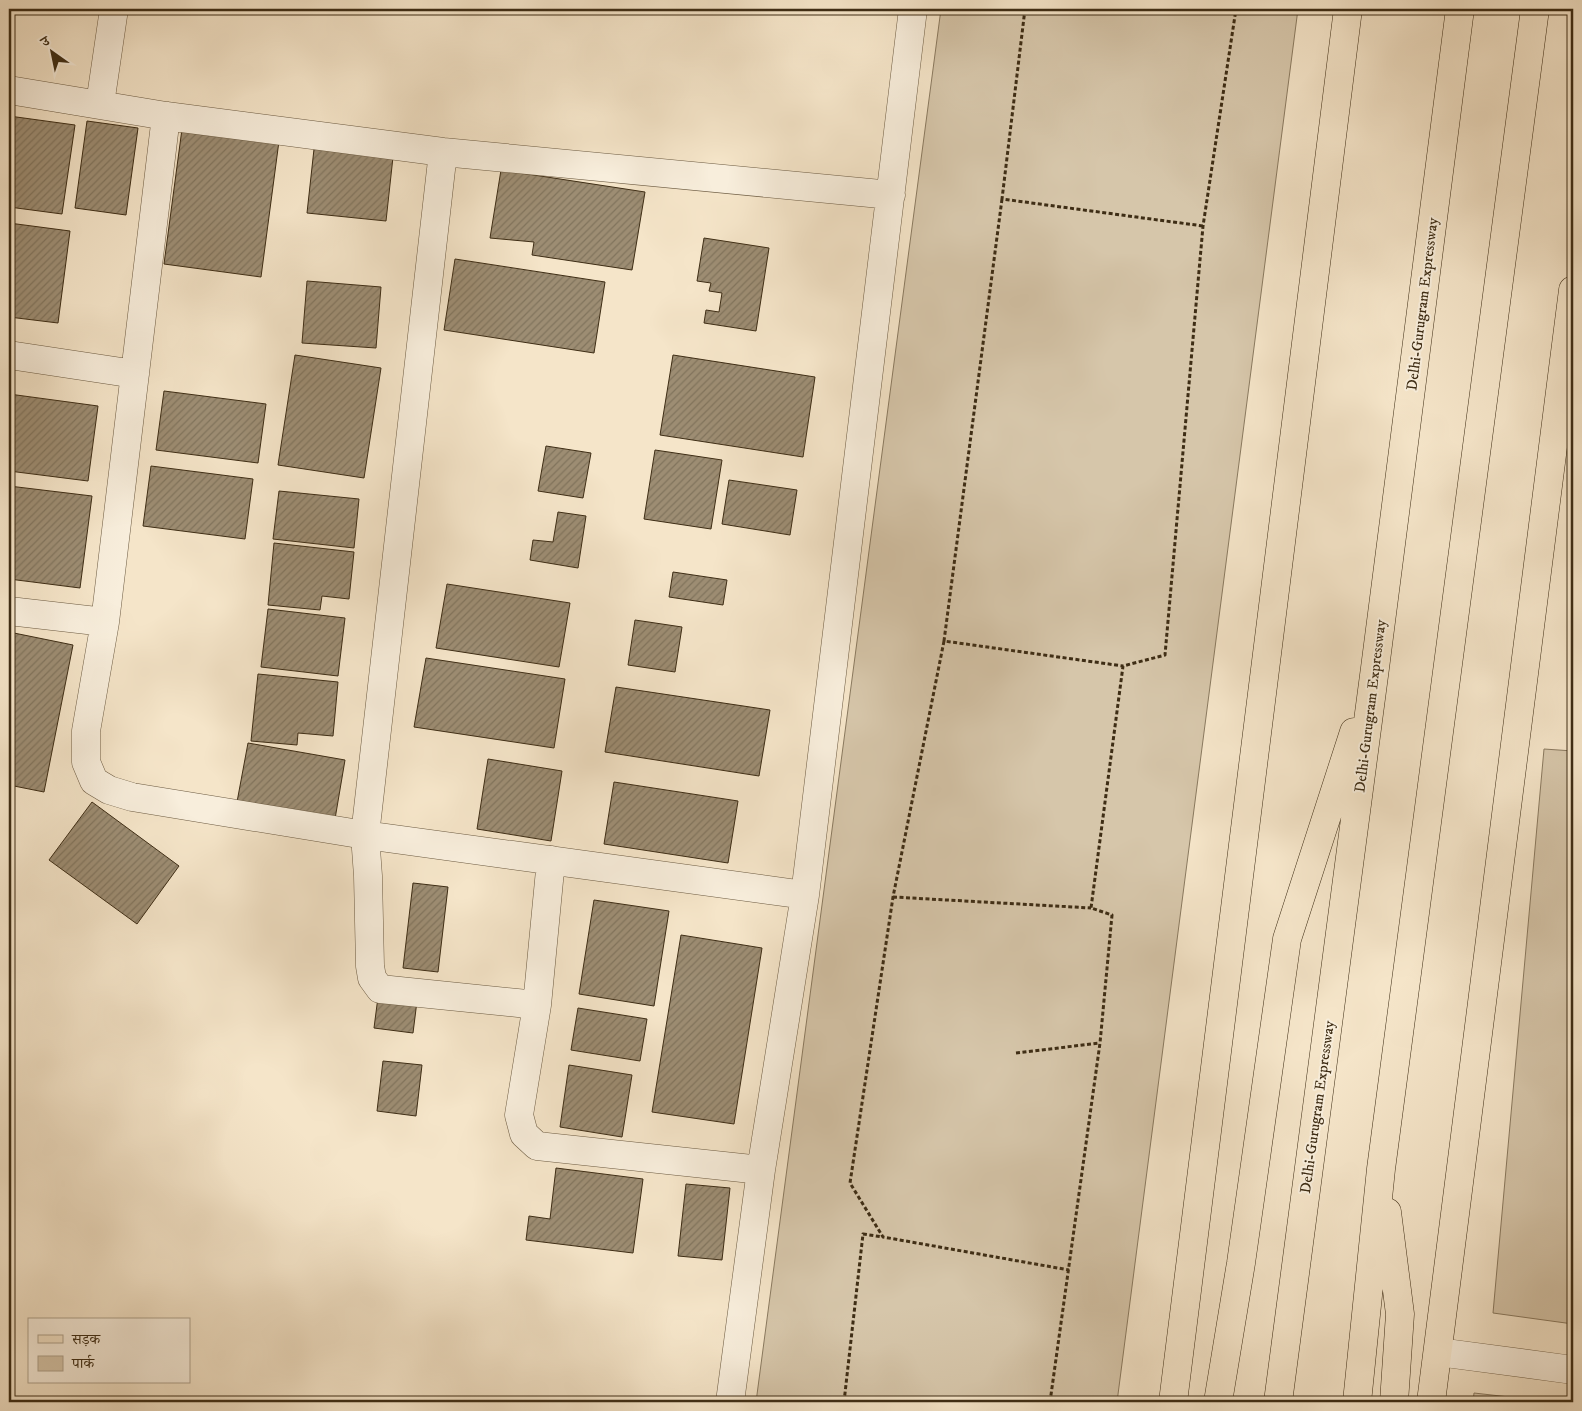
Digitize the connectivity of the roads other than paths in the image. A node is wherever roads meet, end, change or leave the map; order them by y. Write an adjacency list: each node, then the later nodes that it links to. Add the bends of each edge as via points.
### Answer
1 (114, 9): 9 (street)
2 (913, 9): 12 (street)
3 (1348, 9): 29 (main road)
4 (1460, 9): 19 (main road, Delhi-Gurugram Expressway)
5 (1536, 9): 7 (main road)
6 (1553, 9): 7 (main road)
7 (1527, 71): 24 (main road)
8 (9, 90): 9 (street)
9 (100, 104): 10 (street)
10 (166, 116): 11 (street); 15 (street)
11 (443, 152): 12 (street); 20 (street)
12 (891, 194): 22 (street)
13 (1573, 290): 16 (main road)
14 (9, 355): 15 (street)
15 (135, 374): 18 (street)
16 (1565, 412): 26 (main road)
17 (9, 611): 18 (street)
18 (104, 622): 20 (street, via 86,731 86,762 94,781 132,798)
19 (1375, 668): 30 (main road, via 1287,938); 31 (main road, Delhi-Gurugram Expressway)
20 (365, 835): 21 (street); 23 (street, via 370,966 372,978 380,989)
21 (551, 860): 22 (street); 23 (street)
22 (805, 896): 25 (street)
23 (537, 1004): 25 (street, via 519,1115 524,1134 536,1146)
24 (1381, 1169): 32 (main road); 33 (main road, via 1400,1314)
25 (761, 1170): 28 (street)
26 (1438, 1352): 27 (street); 34 (main road)
27 (1573, 1370)
28 (730, 1402)
29 (1173, 1402)
30 (1218, 1402)
31 (1278, 1402)
32 (1357, 1402)
33 (1394, 1402)
34 (1431, 1402)

